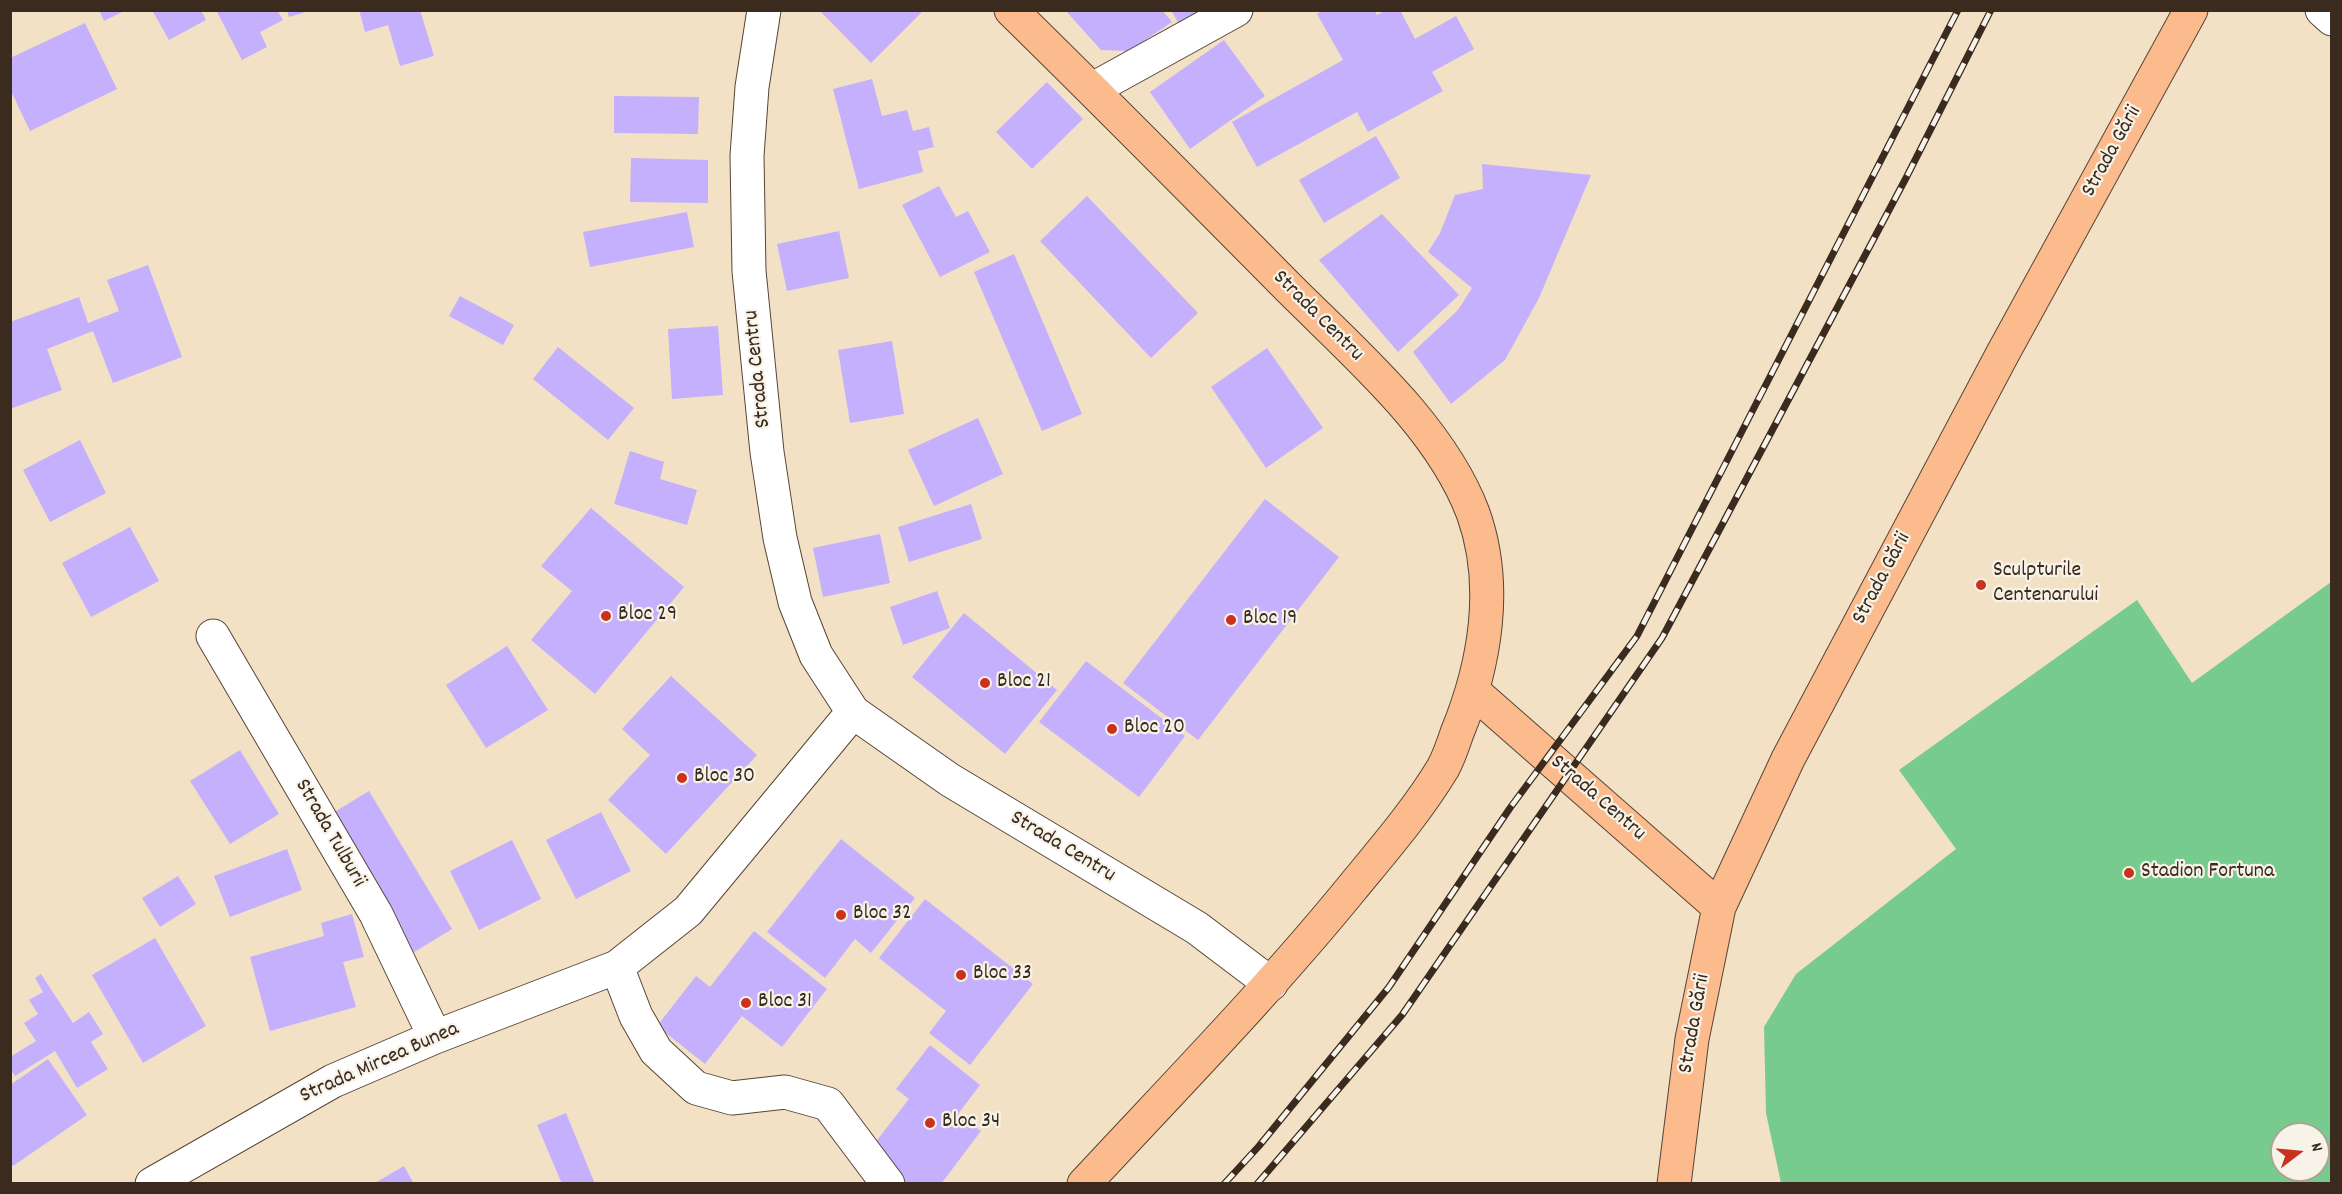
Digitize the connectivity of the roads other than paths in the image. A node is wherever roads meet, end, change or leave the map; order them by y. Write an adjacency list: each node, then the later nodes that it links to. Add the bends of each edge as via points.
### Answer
1 (764, 10): 10 (street, Strada Centru, via 752,87 747,156 749,272 767,452 780,538 795,602 816,655)
2 (1011, 10): 7 (main road, Strada Centru)
3 (1236, 10): 7 (street)
4 (2191, 10): 11 (main road, Strada Gării, via 1793,749)
5 (2322, 10): 6 (street)
6 (2331, 19)
7 (1093, 89): 9 (main road, Strada Centru, via 1404,405 1457,480 1473,514 1482,549 1487,603)
8 (213, 636): 14 (street, Strada Tulburii, via 376,914)
9 (1474, 692): 11 (main road, Strada Centru); 13 (main road, Strada Centru, via 1444,766 1414,809)
10 (853, 712): 12 (street, via 688,911); 13 (street, Strada Centru, via 950,780 1197,928)
11 (1719, 907): 18 (main road, Strada Gării, via 1692,1039)
12 (617, 967): 14 (street, Strada Mircea Bunea); 16 (street, via 636,1016 656,1051 696,1088 732,1098 785,1092 828,1104)
13 (1271, 984): 17 (main road, Strada Centru)
14 (435, 1037): 15 (street, Strada Mircea Bunea, via 333,1081)
15 (152, 1184)
16 (888, 1184)
17 (1084, 1184)
18 (1674, 1184)

